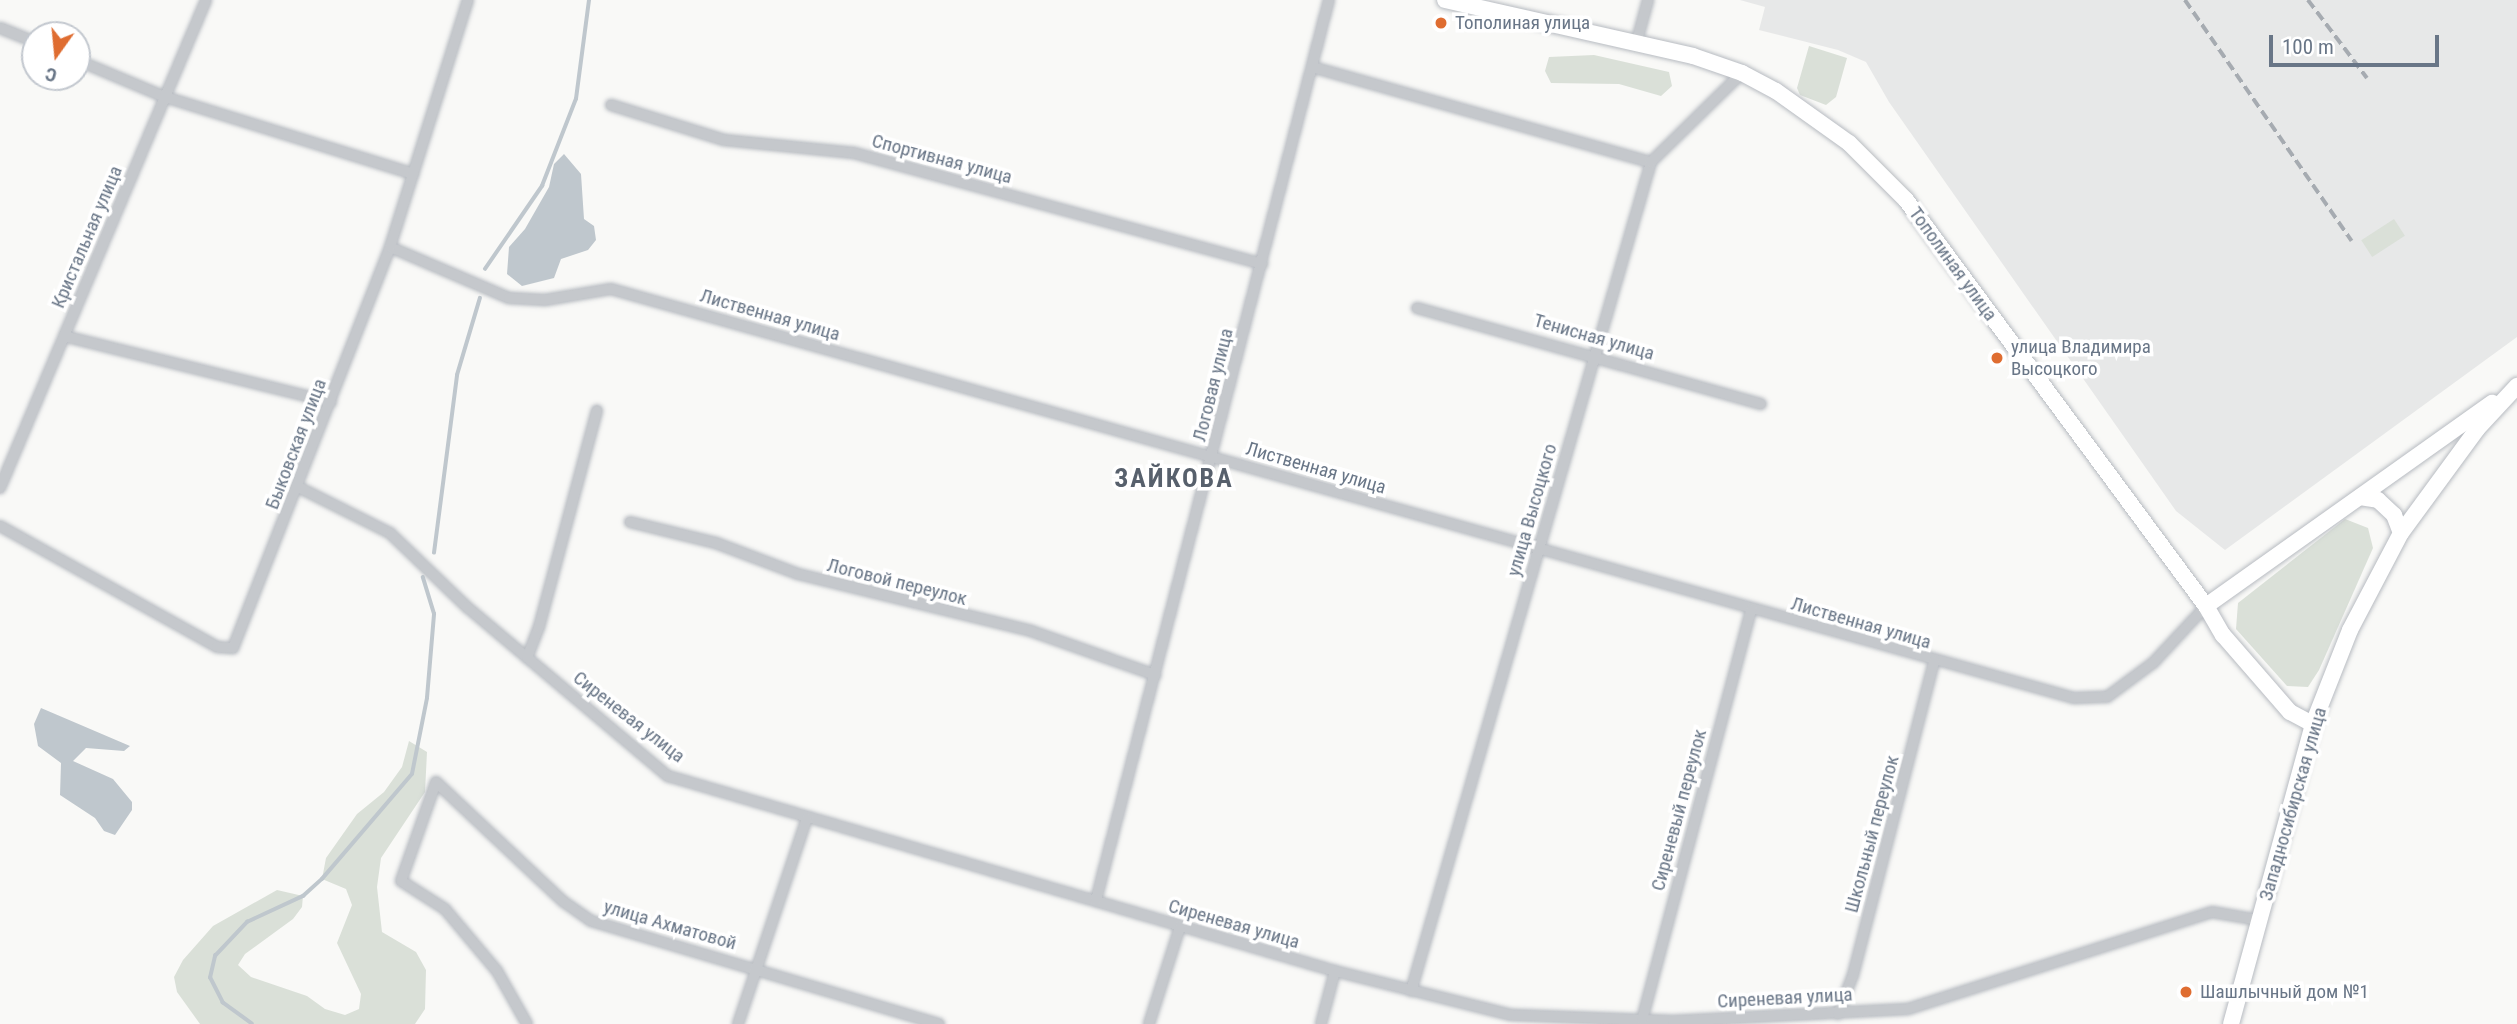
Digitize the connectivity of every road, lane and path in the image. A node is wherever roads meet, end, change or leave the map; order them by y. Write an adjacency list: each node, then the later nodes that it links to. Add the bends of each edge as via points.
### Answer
1 (206, 0): 12 (street, Кристальная улица)
2 (468, 0): 15 (street, Быковская улица)
3 (1329, 0): 10 (street, Логовая улица)
4 (1445, 0): 8 (main road, Тополиная улица)
5 (1648, 0): 8 (street)
6 (0, 28): 7 (street)
7 (21, 36)
8 (1636, 44): 11 (main road, Тополиная улица)
9 (91, 66): 12 (street)
10 (1312, 67): 14 (street); 17 (street, Логовая улица)
11 (1742, 73): 14 (street, улица Высоцкого); 33 (main road, Тополиная улица, via 1776,91 1849,143 1906,200)
12 (165, 97): 15 (street); 19 (street, Кристальная улица)
13 (611, 105): 17 (street, Спортивная улица, via 724,140 854,153)
14 (1651, 162): 20 (street, улица Высоцкого)
15 (413, 174): 16 (street, Быковская улица)
16 (390, 247): 22 (street, Быковская улица); 25 (street, Лиственная улица, via 509,298 545,300 611,289)
17 (1262, 264): 25 (street, Логовая улица)
18 (1417, 308): 20 (street, Тенисная улица)
19 (64, 336): 22 (street); 27 (street, Кристальная улица)
20 (1595, 355): 23 (street, Тенисная улица); 32 (street, улица Высоцкого)
21 (2517, 386): 28 (main road); 31 (main road, Западносибирская улица, via 2477,429)
22 (331, 402): 26 (street, Быковская улица)
23 (1760, 404)
24 (597, 411): 35 (street)
25 (1213, 457): 32 (street, Лиственная улица); 37 (street, Логовая улица)
26 (298, 487): 30 (street, Быковская улица, via 233,648 217,648); 35 (street, Сиреневая улица, via 390,533)
27 (0, 488)
28 (2360, 497): 31 (main road, via 2378,500 2394,515); 33 (main road)
29 (630, 522): 37 (street, Логовой переулок, via 716,543 798,574 1031,631)
30 (0, 526)
31 (2401, 533): 38 (main road, Западносибирская улица, via 2350,630)
32 (1539, 550): 34 (street, Лиственная улица); 45 (street, улица Высоцкого)
33 (2206, 607): 36 (street, Лиственная улица, via 2153,663 2107,697 2074,698); 38 (main road, Тополиная улица, via 2223,635 2290,712)
34 (1751, 609): 36 (street, Лиственная улица); 47 (street, Сиреневый переулок)
35 (527, 658): 39 (street, Сиреневая улица, via 668,776)
36 (1934, 661): 46 (street, Школьный переулок, via 1853,975)
37 (1155, 676): 40 (street, Логовая улица)
38 (2313, 724): 41 (main road, Западносибирская улица)
39 (807, 818): 40 (street, Сиреневая улица); 43 (street)
40 (1096, 900): 42 (street, Сиреневая улица)
41 (2259, 920): 46 (street, Сиреневая улица, via 2212,912 1908,1009); 54 (main road, Западносибирская улица)
42 (1180, 927): 44 (street, Сиреневая улица); 52 (street)
43 (757, 967): 49 (street, улица Ахматовой, via 591,921 564,902 436,782 401,881 445,909 497,971); 50 (street); 51 (street, улица Ахматовой)
44 (1335, 971): 45 (street, Сиреневая улица); 53 (street)
45 (1411, 990): 48 (street, Сиреневая улица, via 1512,1015)
46 (1838, 1014): 47 (street, Сиреневая улица)
47 (1642, 1020): 48 (street, Сиреневая улица)
48 (1560, 1021)
49 (527, 1024)
50 (737, 1024)
51 (939, 1024)
52 (1149, 1024)
53 (1321, 1024)
54 (2231, 1024)

